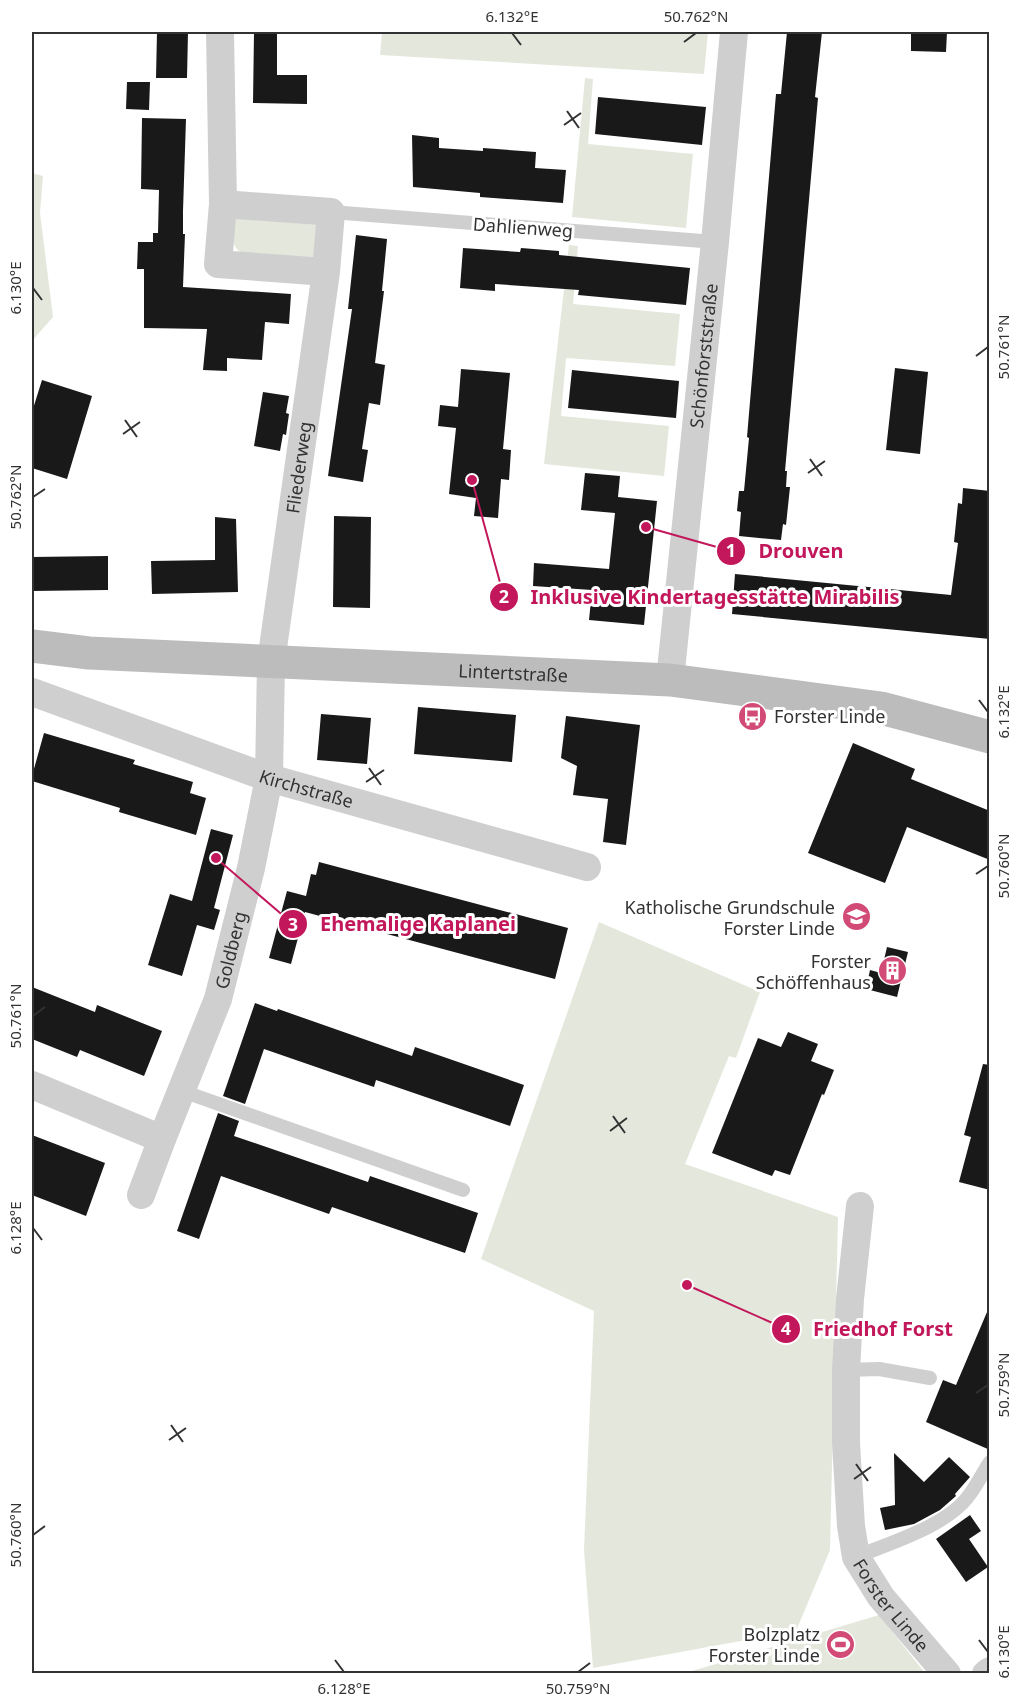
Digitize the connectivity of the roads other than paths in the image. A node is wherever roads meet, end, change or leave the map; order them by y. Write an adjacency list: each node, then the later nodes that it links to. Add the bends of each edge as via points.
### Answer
1 (220, 32): 3 (street)
2 (734, 32): 5 (street, Schönforststraße)
3 (223, 204): 4 (street); 6 (street, via 218,264)
4 (331, 212): 5 (lane, Dahlienweg); 6 (street, Fliederweg)
5 (715, 242): 9 (street, Schönforststraße)
6 (326, 272): 8 (street, Fliederweg)
7 (32, 646): 8 (main road, Lintertstraße, via 89,653)
8 (271, 662): 9 (main road, Lintertstraße); 12 (street, Goldberg)
9 (670, 680): 11 (main road, Lintertstraße, via 881,708)
10 (32, 692): 12 (street, Kirchstraße)
11 (990, 736)
12 (269, 778): 13 (street, Kirchstraße); 15 (street, Goldberg, via 218,999)
13 (587, 867)
14 (32, 1084): 16 (street)
15 (182, 1091): 16 (street, Goldberg); 17 (lane)
16 (162, 1139): 18 (street, Goldberg)
17 (463, 1190)
18 (141, 1195)
19 (860, 1206): 20 (street, Forster Linde)
20 (846, 1370): 21 (lane, via 879,1369); 23 (street, Forster Linde, via 846,1443)
21 (930, 1378)
22 (990, 1462): 23 (lane, via 966,1499 949,1515)
23 (856, 1557): 25 (street, Forster Linde, via 881,1597)
24 (990, 1671): 26 (street)
25 (947, 1674)
26 (986, 1674)

